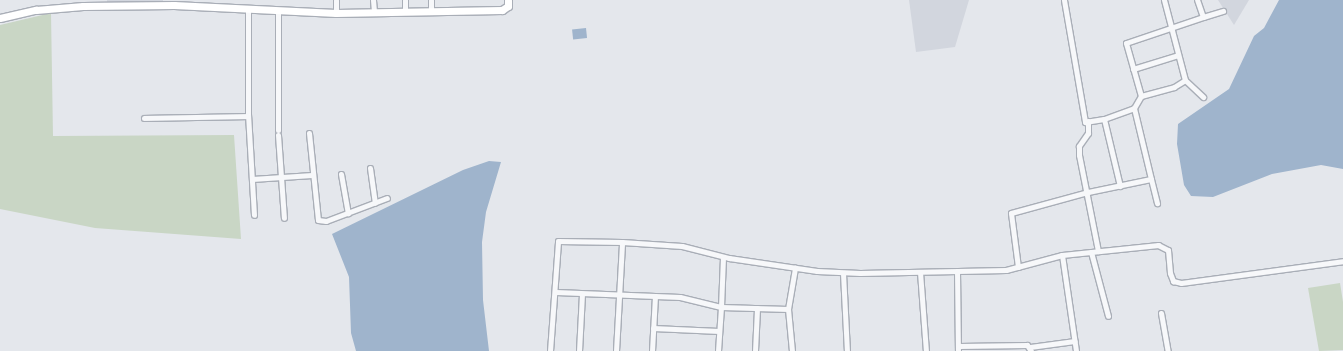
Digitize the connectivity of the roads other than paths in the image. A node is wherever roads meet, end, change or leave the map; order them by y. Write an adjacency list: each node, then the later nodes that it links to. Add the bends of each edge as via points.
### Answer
1 (336, 0): 15 (street)
2 (373, 0): 14 (street)
3 (405, 0): 11 (street)
4 (431, 0): 12 (street)
5 (508, 0): 12 (street, via 508,6 502,10)
6 (1064, 0): 28 (street, via 1082,116 1085,122)
7 (1164, 0): 18 (street)
8 (1197, 0): 16 (street)
9 (248, 8): 10 (street); 17 (street, via 83,6 36,10); 25 (street)
10 (278, 10): 15 (street); 33 (street, via 278,132)
11 (405, 10): 12 (street); 14 (street)
12 (431, 11)
13 (1223, 11): 16 (street)
14 (374, 12): 15 (street)
15 (336, 13)
16 (1204, 17): 18 (street)
17 (0, 18)
18 (1171, 27): 19 (street); 20 (street, via 1126,43)
19 (1178, 56): 20 (street); 21 (street)
20 (1133, 69): 22 (street)
21 (1185, 80): 22 (street); 23 (street)
22 (1141, 96): 24 (street)
23 (1203, 97)
24 (1134, 108): 27 (street); 34 (street)
25 (248, 116): 26 (street); 35 (street)
26 (144, 118)
27 (1104, 119): 28 (street); 36 (street)
28 (1088, 121): 37 (street, via 1088,133 1079,146)
29 (309, 134): 32 (street)
30 (370, 168): 40 (street)
31 (341, 174): 41 (street)
32 (312, 175): 33 (street); 41 (street, via 318,220 326,221)
33 (281, 178): 35 (street); 43 (street)
34 (1151, 179): 36 (street); 39 (street)
35 (252, 180): 42 (street)
36 (1120, 186): 37 (street)
37 (1088, 192): 45 (street); 50 (street, via 1011,213)
38 (387, 198): 40 (street)
39 (1157, 202)
40 (375, 203): 41 (street)
41 (348, 213)
42 (254, 216)
43 (284, 218)
44 (622, 242): 48 (street, via 682,246); 55 (street, via 558,241); 57 (street)
45 (1098, 251): 46 (street); 49 (street, via 1164,246 1168,250 1170,274 1174,280 1181,283)
46 (1091, 252): 47 (street); 63 (street)
47 (1062, 255): 50 (street); 66 (street)
48 (723, 257): 51 (street); 59 (street)
49 (1343, 261)
50 (1018, 267): 52 (street)
51 (795, 268): 54 (street); 61 (street)
52 (957, 271): 53 (street); 67 (street)
53 (919, 272): 54 (street); 77 (street)
54 (843, 273): 76 (street)
55 (556, 292): 56 (street); 69 (street)
56 (582, 294): 57 (street); 70 (street)
57 (619, 296): 58 (street); 71 (street)
58 (655, 296): 59 (street, via 693,298); 64 (street)
59 (721, 307): 60 (street); 65 (street)
60 (757, 308): 61 (street); 74 (street)
61 (788, 309): 75 (street)
62 (1161, 313): 79 (street)
63 (1108, 316)
64 (653, 328): 65 (street); 72 (street)
65 (719, 331): 73 (street)
66 (1075, 341): 68 (street); 78 (street)
67 (959, 349): 68 (street)
68 (1031, 349)
69 (550, 351)
70 (579, 351)
71 (616, 351)
72 (652, 351)
73 (718, 351)
74 (755, 351)
75 (792, 351)
76 (847, 351)
77 (926, 351)
78 (1076, 351)
79 (1168, 351)

